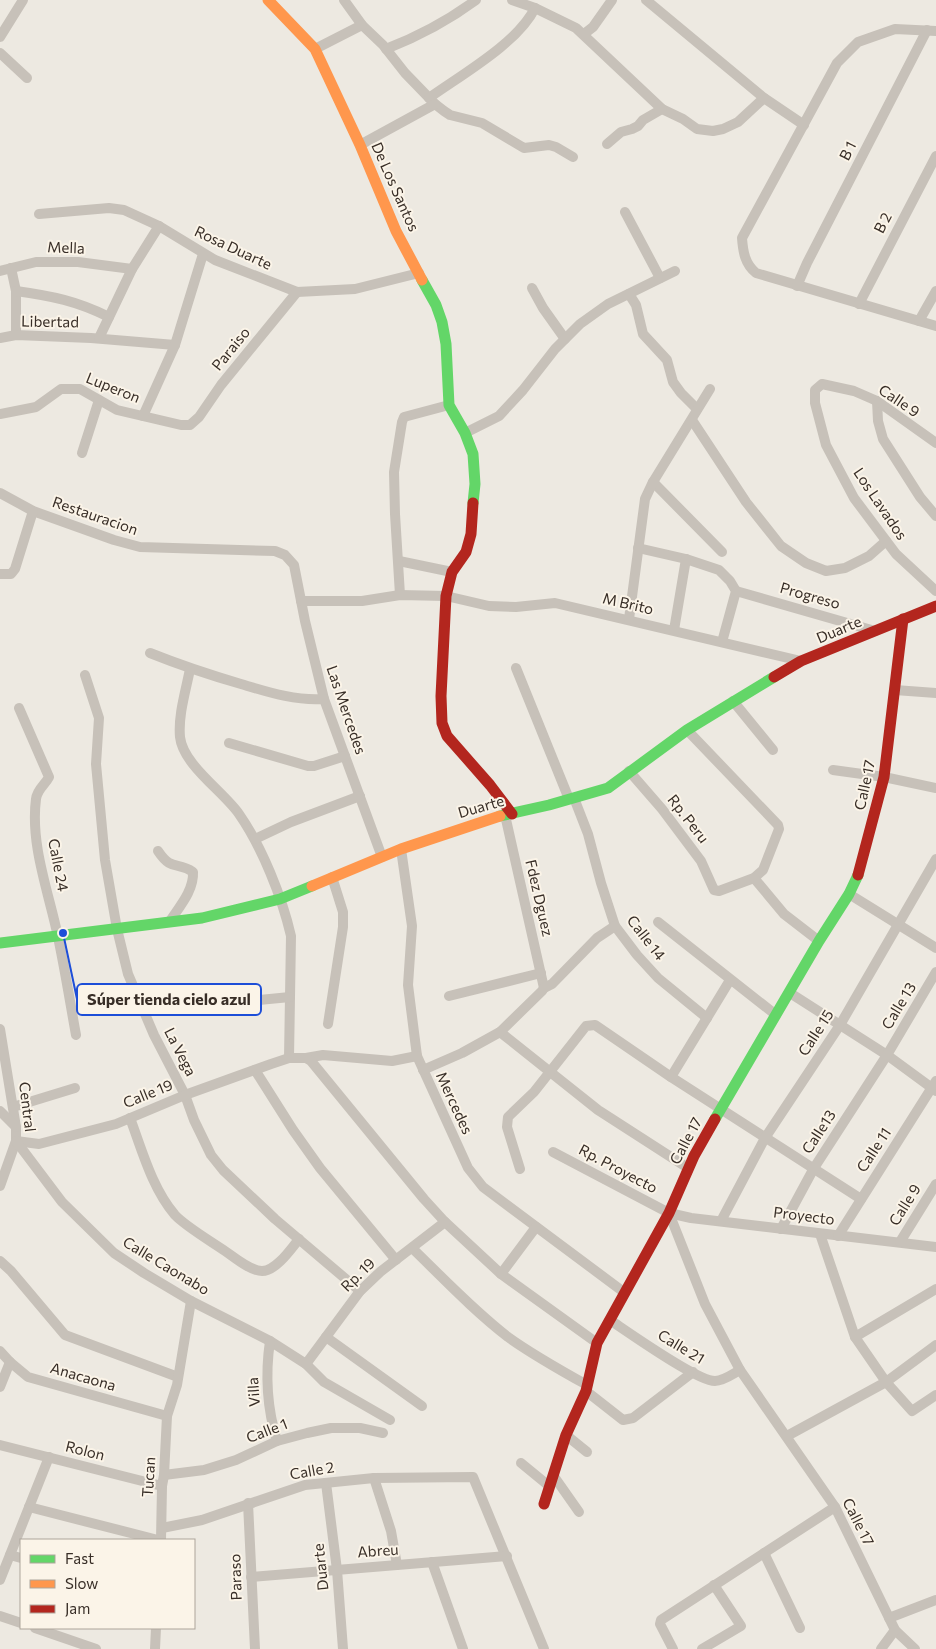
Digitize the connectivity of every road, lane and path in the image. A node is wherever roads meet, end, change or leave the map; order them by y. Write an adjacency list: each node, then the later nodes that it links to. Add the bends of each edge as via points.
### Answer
1 (23, 0): 12 (street)
2 (268, 0): 13 (street, De Los Santos)
3 (344, 0): 9 (street)
4 (476, 0): 14 (street, via 460,12)
5 (512, 0): 8 (street)
6 (612, 0): 11 (street)
7 (646, 0): 17 (street)
8 (535, 8): 11 (street); 18 (street, via 511,38)
9 (362, 25): 13 (street); 14 (street)
10 (932, 31): 20 (street, via 895,29 858,42 838,63); 35 (street, B 1)
11 (584, 34): 19 (street)
12 (0, 37)
13 (315, 49): 22 (street, De Los Santos)
14 (386, 49): 18 (street)
15 (0, 53): 16 (street)
16 (27, 78)
17 (764, 98): 19 (street, via 738,122 713,131 697,129); 20 (street)
18 (432, 101): 22 (street); 24 (street, via 450,115 482,123 524,148 549,145)
19 (662, 109): 21 (street, via 632,130 621,132)
20 (804, 125): 35 (street, via 742,238 743,253 751,269)
21 (607, 144)
22 (360, 145): 33 (street, De Los Santos, via 396,231)
23 (936, 156): 41 (street, B 2)
24 (572, 157)
25 (625, 212): 34 (street)
26 (38, 214): 27 (street, Rosa Duarte, via 109,208 124,210)
27 (159, 226): 28 (street, Rosa Duarte); 30 (street)
28 (203, 254): 39 (street, Rosa Duarte); 49 (street)
29 (11, 268): 30 (street, Mella, via 36,262 78,262); 32 (street, Mella); 37 (street)
30 (132, 269): 42 (street)
31 (675, 270): 34 (street)
32 (0, 271)
33 (419, 273): 39 (street, via 355,289); 54 (street, De Los Santos, via 442,322)
34 (660, 278): 40 (street)
35 (797, 286): 41 (street)
36 (532, 288): 48 (street)
37 (16, 291): 42 (street, via 85,305); 45 (street)
38 (936, 291): 43 (street)
39 (297, 292): 59 (street, Paraiso)
40 (628, 294): 48 (street, via 580,324); 55 (street, via 636,305 643,334 667,360 673,382 681,393)
41 (859, 304): 43 (street)
42 (109, 317): 47 (street)
43 (919, 321): 44 (street)
44 (936, 326)
45 (16, 336): 46 (street, Libertad); 47 (street, Libertad)
46 (0, 338)
47 (99, 338): 49 (street, Libertad)
48 (565, 339): 60 (street, via 499,416)
49 (175, 345): 57 (street)
50 (710, 389): 55 (street)
51 (815, 390): 53 (street, Calle 9, via 822,384); 67 (street, Los Lavados, via 815,404 826,445 854,498)
52 (99, 400): 56 (street, Luperon, via 80,390 61,389 36,407); 57 (street, Luperon, via 117,410); 62 (street)
53 (877, 402): 61 (street, Calle 9); 66 (street, via 883,440)
54 (449, 405): 60 (street); 72 (street, via 404,417 402,422 394,472)
55 (697, 408): 58 (street)
56 (0, 414)
57 (143, 416): 59 (street, Luperon)
58 (692, 420): 63 (street); 67 (street, via 746,502 781,546 806,563 826,571 845,568 869,556)
59 (190, 425)
60 (465, 433): 73 (street, via 473,454 475,484 471,534 466,552)
61 (936, 443)
62 (82, 453)
63 (653, 482): 68 (street, via 645,499); 70 (street)
64 (0, 493): 65 (street, Restauracion)
65 (33, 511): 69 (street, Restauracion, via 140,547); 74 (street, via 15,568 11,574)
66 (936, 516)
67 (886, 541): 76 (street, Los Lavados)
68 (638, 548): 71 (street); 81 (street)
69 (275, 551): 79 (street, Las Mercedes, via 294,565)
70 (722, 552)
71 (686, 559): 75 (street, via 719,570); 83 (street)
72 (399, 561): 73 (street); 77 (street)
73 (452, 572): 78 (street)
74 (0, 574)
75 (736, 591): 84 (street, Progreso); 85 (street)
76 (936, 591)
77 (400, 595): 78 (street, M Brito); 79 (street, M Brito, via 362,601)
78 (446, 596): 81 (street, M Brito, via 489,606 516,607 555,602); 106 (street, via 442,724 448,736 490,785)
79 (301, 601): 93 (street, Las Mercedes)
80 (936, 606): 82 (street, Duarte)
81 (629, 619): 83 (street, M Brito)
82 (903, 619): 84 (street, Duarte); 91 (street, Calle 17)
83 (674, 630): 85 (street, M Brito)
84 (875, 631): 87 (street, Duarte)
85 (722, 642): 87 (street, M Brito)
86 (150, 653): 89 (street)
87 (801, 661): 94 (street, Duarte)
88 (516, 668): 105 (street, Calle 14)
89 (190, 669): 93 (street, via 271,693); 107 (street, via 181,718 183,750 238,812)
90 (85, 675): 120 (street, La Vega, via 98,718 96,764 105,860)
91 (895, 690): 92 (street); 102 (street, Calle 17)
92 (936, 693)
93 (324, 700): 99 (street, Las Mercedes)
94 (733, 701): 96 (street, Duarte); 98 (street)
95 (20, 708): 121 (street, Calle 24, via 48,777 36,798 36,830 42,873)
96 (687, 730): 101 (street, Duarte); 113 (street, via 778,825 763,870)
97 (229, 743): 99 (street, via 308,766)
98 (773, 750)
99 (345, 756): 104 (street, Las Mercedes)
100 (833, 770): 102 (street)
101 (630, 771): 105 (street, Duarte, via 608,788); 113 (street, Rp. Peru, via 702,861 714,890)
102 (884, 777): 103 (street); 114 (street, Calle 17, via 861,866)
103 (936, 788)
104 (360, 796): 107 (street); 110 (street, Las Mercedes)
105 (572, 799): 106 (street, Duarte); 119 (street, Calle 14, via 588,834)
106 (508, 815): 108 (street, Duarte); 126 (street, Fdez Dguez)
107 (255, 839): 115 (street)
108 (401, 849): 110 (street, Duarte); 142 (street, Mercedes, via 412,926 408,985)
109 (158, 852): 116 (street, via 169,864 193,872 190,888)
110 (382, 856): 112 (street, Duarte)
111 (936, 859): 118 (street, Calle 15)
112 (332, 877): 115 (street, Duarte); 136 (street, via 343,912 344,927)
113 (754, 878): 122 (street, via 784,914)
114 (849, 894): 118 (street); 122 (street, Calle 17)
115 (280, 898): 116 (street, Duarte, via 202,918); 132 (street, via 290,936)
116 (170, 921): 120 (street, Duarte)
117 (658, 922): 127 (street)
118 (898, 925): 124 (street); 137 (street, Calle 15)
119 (616, 926): 129 (street, via 597,938 552,984); 135 (street, Calle 14, via 658,978)
120 (117, 929): 121 (street, Duarte); 151 (street, La Vega, via 128,974 154,1036)
121 (58, 937): 123 (street, Duarte); 140 (street, Calle 24)
122 (819, 941): 130 (street, Calle 17)
123 (0, 943)
124 (936, 948)
125 (936, 972): 128 (street, Calle 13)
126 (541, 973): 129 (street, Fdez Dguez); 131 (street)
127 (730, 980): 134 (street); 135 (street)
128 (933, 985): 141 (street, Calle 13)
129 (544, 988): 139 (street)
130 (790, 993): 134 (street, Calle 17); 137 (street)
131 (449, 996)
132 (290, 997): 133 (street); 143 (street)
133 (228, 1002)
134 (776, 1015): 153 (street, Calle 17)
135 (707, 1018): 148 (street)
136 (328, 1024)
137 (840, 1025): 141 (street); 157 (street, Calle 15)
138 (0, 1029): 152 (street, Central)
139 (500, 1032): 146 (street); 147 (street)
140 (76, 1035)
141 (887, 1055): 149 (street); 161 (street, Calle13)
142 (417, 1056): 144 (street, Calle 19, via 392,1061 323,1055); 146 (street, Mercedes)
143 (289, 1058): 144 (street, Calle 19); 145 (street, Calle 19)
144 (306, 1058): 168 (street, via 312,1061)
145 (255, 1070): 151 (street, Calle 19); 177 (street, via 320,1168)
146 (423, 1070): 169 (street, Mercedes, via 471,1173)
147 (548, 1072): 148 (street, via 590,1024); 160 (street, via 598,1110); 162 (street, via 506,1121)
148 (671, 1077): 153 (street)
149 (935, 1087): 165 (street, Calle 11)
150 (75, 1088): 152 (street)
151 (185, 1095): 155 (street, Calle 19); 173 (street, La Vega, via 194,1120 223,1170)
152 (13, 1107): 156 (street, Central)
153 (720, 1109): 157 (street); 160 (street, Calle 17)
154 (0, 1111): 156 (street)
155 (130, 1118): 158 (street, Calle 19, via 39,1144); 173 (street, via 161,1194 176,1216 205,1237 247,1266 262,1271 284,1258)
156 (16, 1128): 158 (street, Central)
157 (765, 1138): 161 (street); 167 (street, Calle 15)
158 (16, 1141): 164 (street, Central); 183 (street, Calle Caonabo, via 62,1202 114,1253)
159 (553, 1152): 166 (street, Rp. Proyecto)
160 (688, 1168): 166 (street, Calle 17)
161 (814, 1168): 165 (street); 170 (street, Calle13)
162 (520, 1169)
163 (936, 1184): 174 (street, Calle 9)
164 (0, 1186)
165 (861, 1199): 172 (street, Calle 11)
166 (669, 1213): 167 (street, Proyecto); 182 (street); 193 (street, Calle 17, via 704,1304)
167 (721, 1221): 170 (street, Proyecto)
168 (445, 1222): 176 (street, Rp. 19); 179 (street)
169 (536, 1227): 179 (street); 182 (street, Mercedes)
170 (781, 1229): 171 (street, Proyecto)
171 (820, 1234): 172 (street, Proyecto); 186 (street)
172 (838, 1236): 174 (street, Proyecto)
173 (299, 1240): 181 (street, La Vega)
174 (900, 1242): 175 (street, Proyecto)
175 (936, 1247)
176 (412, 1248): 177 (street, Rp. 19); 198 (street, via 508,1337)
177 (396, 1260): 181 (street, Rp. 19)
178 (0, 1261): 195 (street, via 65,1335)
179 (501, 1274): 188 (street)
180 (936, 1289): 186 (street)
181 (360, 1290): 185 (street, Rp. 19)
182 (625, 1293): 184 (street)
183 (191, 1301): 187 (street, Calle Caonabo); 195 (street, Tucan)
184 (610, 1320): 188 (street); 194 (street, Calle 21)
185 (326, 1337): 192 (street, Rp. 19); 200 (street)
186 (855, 1337): 196 (street)
187 (270, 1341): 192 (street, Calle Caonabo); 206 (street, Villa, via 266,1389)
188 (597, 1343): 198 (street)
189 (936, 1345): 196 (street)
190 (0, 1351): 191 (street, Anacaona)
191 (10, 1362): 197 (street); 201 (street, Anacaona, via 28,1378)
192 (306, 1364): 202 (street, Calle Caonabo, via 324,1382)
193 (740, 1370): 194 (street, Calle 21, via 716,1381); 205 (street, Calle 17)
194 (693, 1372): 198 (street, via 632,1418 623,1420)
195 (178, 1377): 201 (street, Tucan)
196 (886, 1382): 199 (street, via 910,1410); 205 (street)
197 (0, 1387)
198 (586, 1388): 204 (street)
199 (936, 1395)
200 (422, 1406)
201 (167, 1416): 211 (street, Tucan)
202 (390, 1420)
203 (383, 1434): 206 (street, Calle 1, via 360,1428 331,1428)
204 (566, 1435): 208 (street); 213 (street)
205 (787, 1436): 218 (street, Calle 17)
206 (277, 1441): 211 (street, Calle 1, via 236,1460 204,1470)
207 (0, 1445): 209 (street, Rolon)
208 (587, 1452)
209 (49, 1457): 215 (street, Rolon); 219 (street)
210 (521, 1462): 213 (street)
211 (164, 1474): 215 (street, Tucan)
212 (374, 1478): 214 (street, Calle 2); 226 (street, Calle 2, via 474,1477); 229 (street, via 390,1530)
213 (551, 1480): 217 (street); 220 (street)
214 (326, 1483): 216 (street, Calle 2, via 305,1485); 230 (street, Duarte)
215 (162, 1486): 221 (street, Tucan)
216 (248, 1503): 221 (street, Calle 2, via 202,1520); 231 (street, Paraso)
217 (544, 1504)
218 (835, 1506): 224 (street); 236 (street, Calle 17)
219 (29, 1507): 222 (street); 225 (street)
220 (579, 1512)
221 (162, 1528): 223 (street, Tucan)
222 (156, 1539)
223 (160, 1539)
224 (764, 1552): 233 (street); 238 (street)
225 (10, 1555): 227 (street); 232 (street)
226 (507, 1556): 228 (street, Abreu); 247 (street)
227 (20, 1558)
228 (432, 1562): 229 (street, Abreu); 246 (street)
229 (396, 1565): 230 (street, Abreu)
230 (338, 1570): 231 (street, Abreu); 245 (street, Duarte)
231 (251, 1576): 244 (street, Paraso)
232 (0, 1580)
233 (714, 1585): 248 (street, via 661,1620); 249 (street, via 742,1626)
234 (936, 1600): 236 (street)
235 (0, 1616): 237 (street)
236 (889, 1618): 241 (street, Calle 17)
237 (20, 1623)
238 (800, 1628)
239 (38, 1629): 242 (street)
240 (156, 1629): 243 (street)
241 (894, 1630): 250 (street); 251 (street, Calle 17)
242 (96, 1649)
243 (155, 1649)
244 (255, 1649)
245 (343, 1649)
246 (463, 1649)
247 (544, 1649)
248 (672, 1649)
249 (702, 1649)
250 (881, 1649)
251 (915, 1649)

